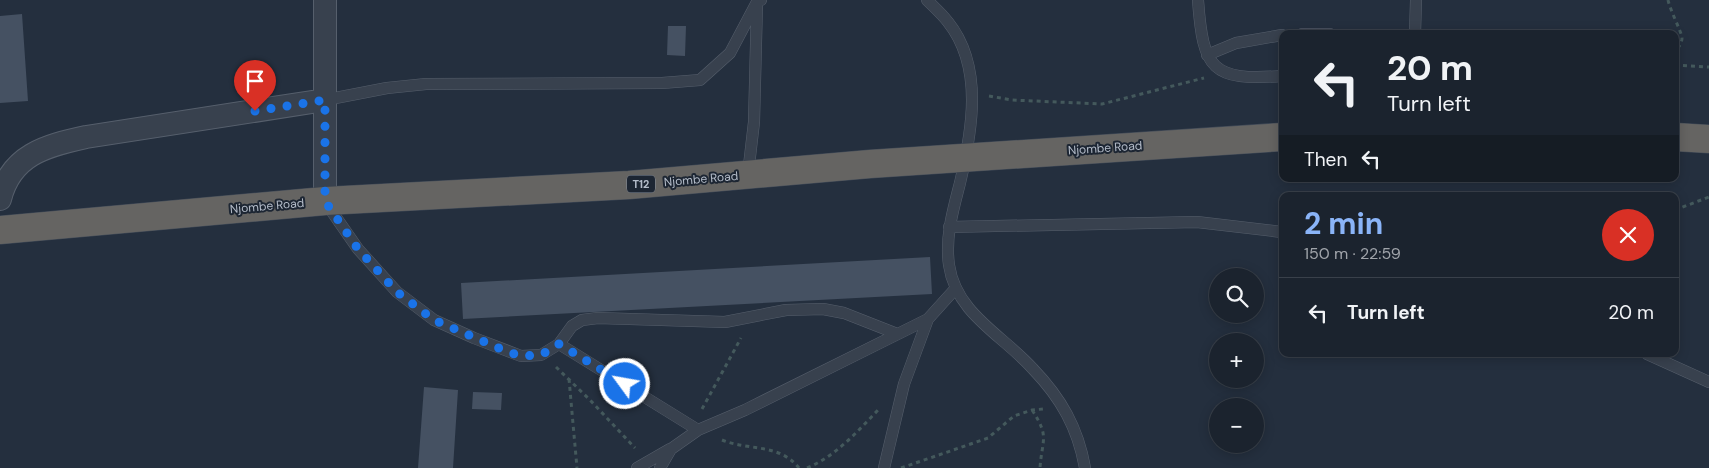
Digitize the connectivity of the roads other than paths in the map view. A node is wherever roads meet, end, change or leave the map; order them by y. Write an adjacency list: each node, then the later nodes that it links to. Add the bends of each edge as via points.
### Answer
1 (325, 0): 10 (street)
2 (927, 0): 14 (lane, via 949,23 965,54 974,93)
3 (1198, 0): 8 (lane)
4 (1416, 0): 6 (lane)
5 (758, 1): 10 (lane, via 730,52 700,80 662,84 426,84); 15 (lane, via 754,122)
6 (1414, 30)
7 (1279, 36): 8 (lane, via 1236,43)
8 (1207, 54): 9 (lane, via 1219,70 1237,77)
9 (1279, 76)
10 (325, 100): 16 (street, via 53,144 14,168 4,183); 17 (street)
11 (1279, 136): 14 (highway, Njombe Road / T12)
12 (1679, 137): 13 (highway)
13 (1709, 139)
14 (966, 157): 15 (highway, Njombe Road / T12); 18 (lane)
15 (748, 174): 17 (highway, Njombe Road / T12, via 629,185)
16 (0, 199)
17 (325, 201): 19 (highway, Njombe Road / T12); 24 (lane, via 358,249 397,292 434,320 521,356 541,355)
18 (949, 227): 20 (lane, via 1197,222); 21 (lane, via 949,265)
19 (0, 230)
20 (1279, 232)
21 (956, 288): 22 (lane); 32 (lane, via 970,310 1033,368 1067,411 1082,452)
22 (928, 319): 23 (lane); 31 (lane, via 904,384)
23 (895, 333): 24 (lane, via 823,308 786,310 725,322 582,320 572,326); 27 (lane, via 793,386)
24 (559, 344): 27 (lane)
25 (1655, 357): 26 (lane)
26 (1709, 382)
27 (695, 428): 28 (lane)
28 (671, 449): 29 (lane); 30 (lane)
29 (637, 468)
30 (660, 468)
31 (884, 468)
32 (1084, 468)

